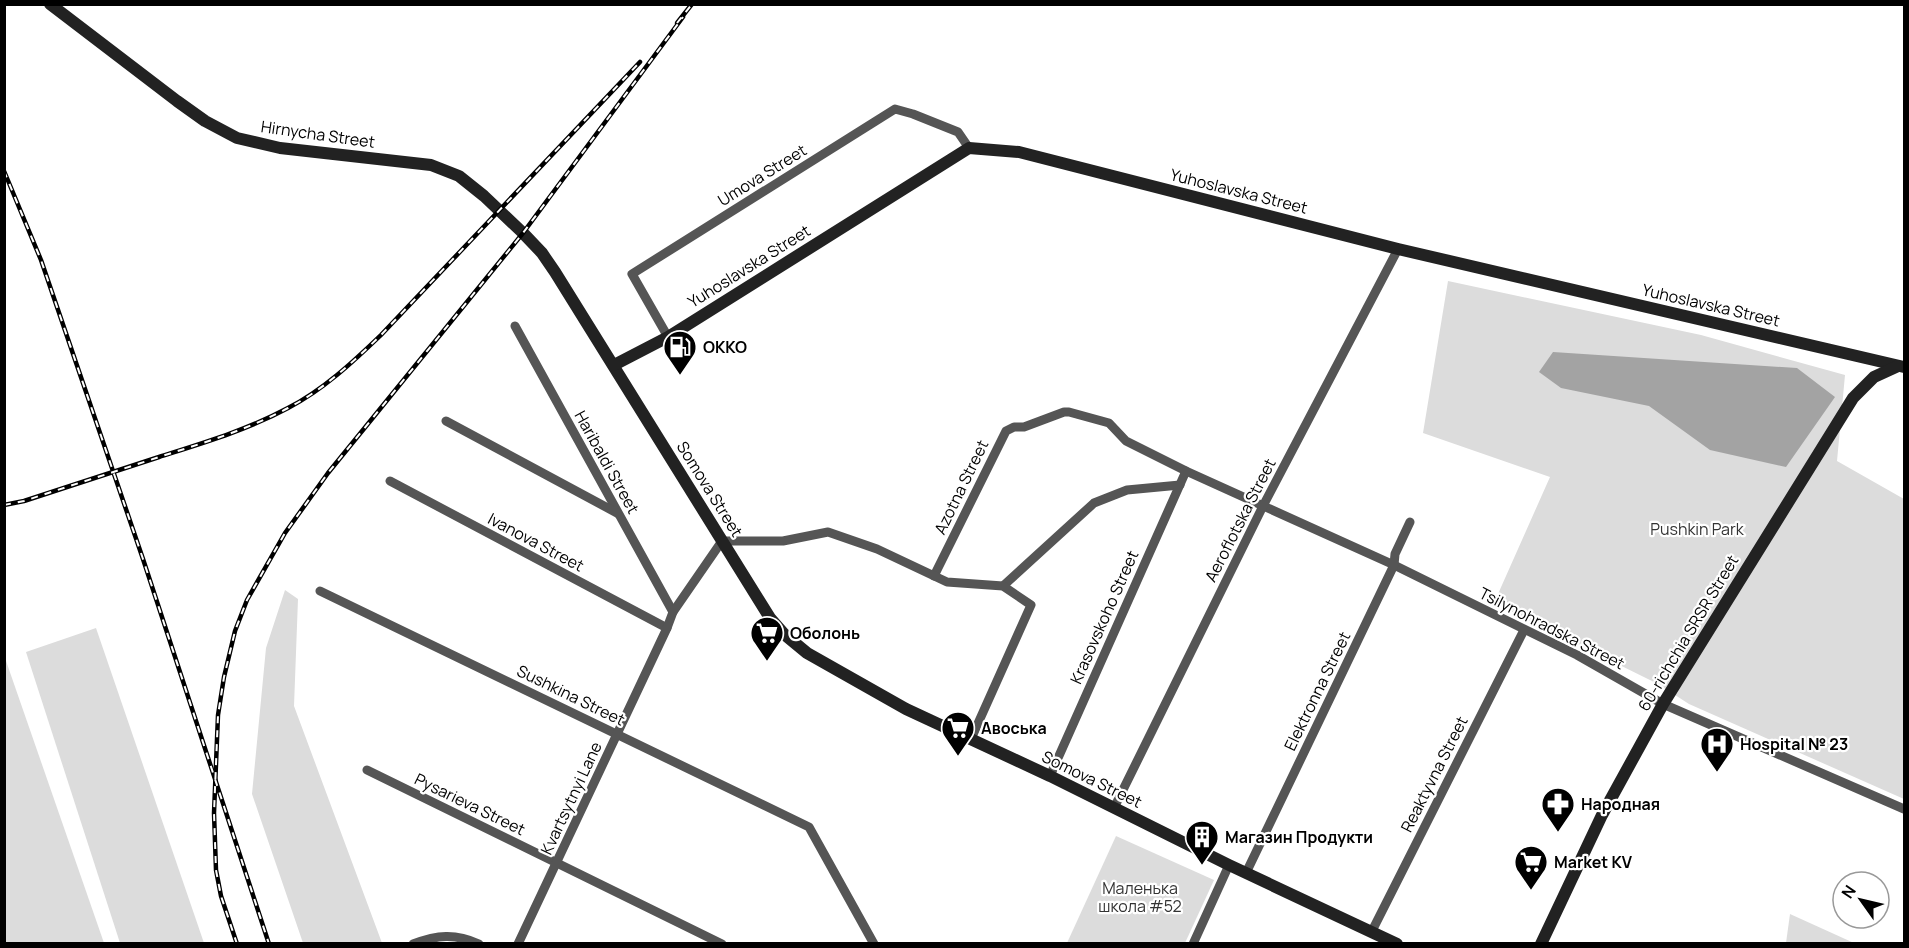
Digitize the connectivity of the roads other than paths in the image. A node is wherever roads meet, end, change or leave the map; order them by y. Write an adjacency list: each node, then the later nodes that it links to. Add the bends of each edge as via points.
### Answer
1 (50, 4): 4 (main road, Hirnycha Street, via 177,101 237,138 280,148 431,165 459,176 542,253)
2 (969, 148): 3 (main road, Yuhoslavska Street, via 1019,152); 6 (main road, Yuhoslavska Street); 6 (street, Umova Street, via 958,132 895,109 632,274)
3 (1398, 249): 8 (main road, Yuhoslavska Street); 13 (street, Aeroflotska Street)
4 (570, 294): 7 (main road, Somova Street)
5 (515, 327): 14 (street, Haribaldi Street)
6 (668, 337): 7 (main road, Yuhoslavska Street)
7 (614, 365): 16 (main road, Somova Street)
8 (1901, 366): 24 (main road, 60-richchia SRSR Street, via 1874,377 1853,398)
9 (446, 421): 14 (street)
10 (1186, 471): 12 (street, Krasovskoho Street); 13 (street, Tsilynohradska Street); 18 (street, Azotna Street, via 1126,441 1109,423 1069,412 1009,428)
11 (390, 481): 22 (street, Ivanova Street)
12 (1180, 485): 19 (street, via 1127,490 1094,502); 28 (street, Krasovskoho Street)
13 (1263, 506): 17 (street, Tsilynohradska Street); 29 (street, Aeroflotska Street)
14 (617, 513): 21 (street, Haribaldi Street)
15 (1410, 522): 17 (street, Elektronna Street, via 1395,554)
16 (722, 541): 18 (street, via 783,541 828,532 877,549); 21 (street, Kvartsytnyi Lane); 26 (main road, Somova Street, via 783,634 807,653 906,709)
17 (1395, 565): 23 (street, Tsilynohradska Street); 33 (street, Elektronna Street)
18 (934, 576): 19 (street, via 947,582)
19 (1003, 586): 26 (street, via 1031,604)
20 (320, 591): 25 (street, Sushkina Street)
21 (673, 612): 22 (street, Kvartsytnyi Lane)
22 (667, 628): 25 (street, Kvartsytnyi Lane)
23 (1524, 630): 24 (street, Tsilynohradska Street); 34 (street, Reaktyvna Street)
24 (1663, 704): 30 (street, Tsilynohradska Street); 42 (main road, 60-richchia SRSR Street, via 1602,815)
25 (617, 735): 31 (street, Kvartsytnyi Lane); 39 (street, Sushkina Street, via 809,827)
26 (971, 739): 28 (main road, Somova Street)
27 (368, 770): 31 (street, Pysarieva Street)
28 (1050, 776): 29 (main road, Somova Street)
29 (1114, 807): 32 (main road, Somova Street)
30 (1905, 809)
31 (557, 864): 37 (street, Kvartsytnyi Lane); 38 (street, Pysarieva Street)
32 (1229, 865): 33 (main road, Somova Street); 40 (street)
33 (1246, 873): 34 (main road, Somova Street)
34 (1372, 931): 41 (main road, Somova Street)
35 (413, 944): 36 (street, via 434,937 463,936)
36 (478, 944)
37 (518, 944)
38 (722, 944)
39 (874, 944)
40 (1193, 944)
41 (1397, 944)
42 (1541, 944)

